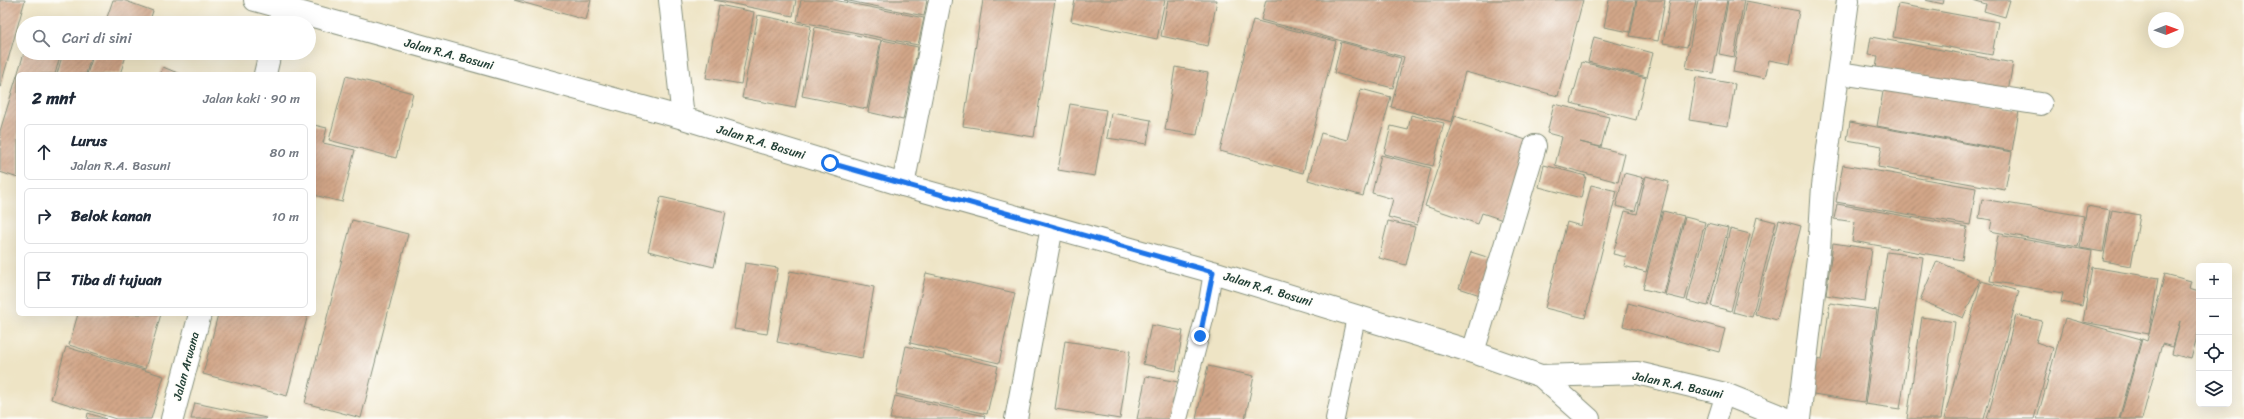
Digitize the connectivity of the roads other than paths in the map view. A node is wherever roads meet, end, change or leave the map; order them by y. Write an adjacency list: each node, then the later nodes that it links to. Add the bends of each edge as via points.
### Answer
1 (255, 0): 5 (main road, Jalan R.A. Basuni)
2 (670, 0): 12 (main road)
3 (940, 0): 14 (main road)
4 (1848, 0): 10 (main road)
5 (282, 10): 6 (main road, Jalan R.A. Basuni)
6 (304, 16)
7 (316, 19): 12 (main road, Jalan R.A. Basuni)
8 (268, 60): 9 (main road)
9 (265, 72)
10 (1840, 73): 11 (main road); 29 (main road, via 1823,186 1819,250)
11 (2041, 104)
12 (683, 118): 14 (main road, Jalan R.A. Basuni)
13 (1535, 146): 19 (main road)
14 (904, 185): 15 (main road, Jalan R.A. Basuni)
15 (1052, 227): 16 (main road, Jalan R.A. Basuni); 23 (main road)
16 (1213, 272): 18 (main road, Jalan R.A. Basuni); 24 (lane, via 1207,308)
17 (199, 316): 22 (main road, Jalan Arwana)
18 (1356, 317): 19 (main road, Jalan R.A. Basuni); 25 (lane)
19 (1473, 352): 20 (main road, Jalan R.A. Basuni)
20 (1541, 376): 21 (main road, Jalan R.A. Basuni, via 1637,373); 26 (main road, Jalan R.A. Basuni)
21 (1725, 394): 27 (lane); 28 (main road, Jalan R.A. Basuni)
22 (172, 419)
23 (1016, 419)
24 (1178, 419)
25 (1335, 419)
26 (1589, 419)
27 (1717, 419)
28 (1787, 419)
29 (1799, 419)

